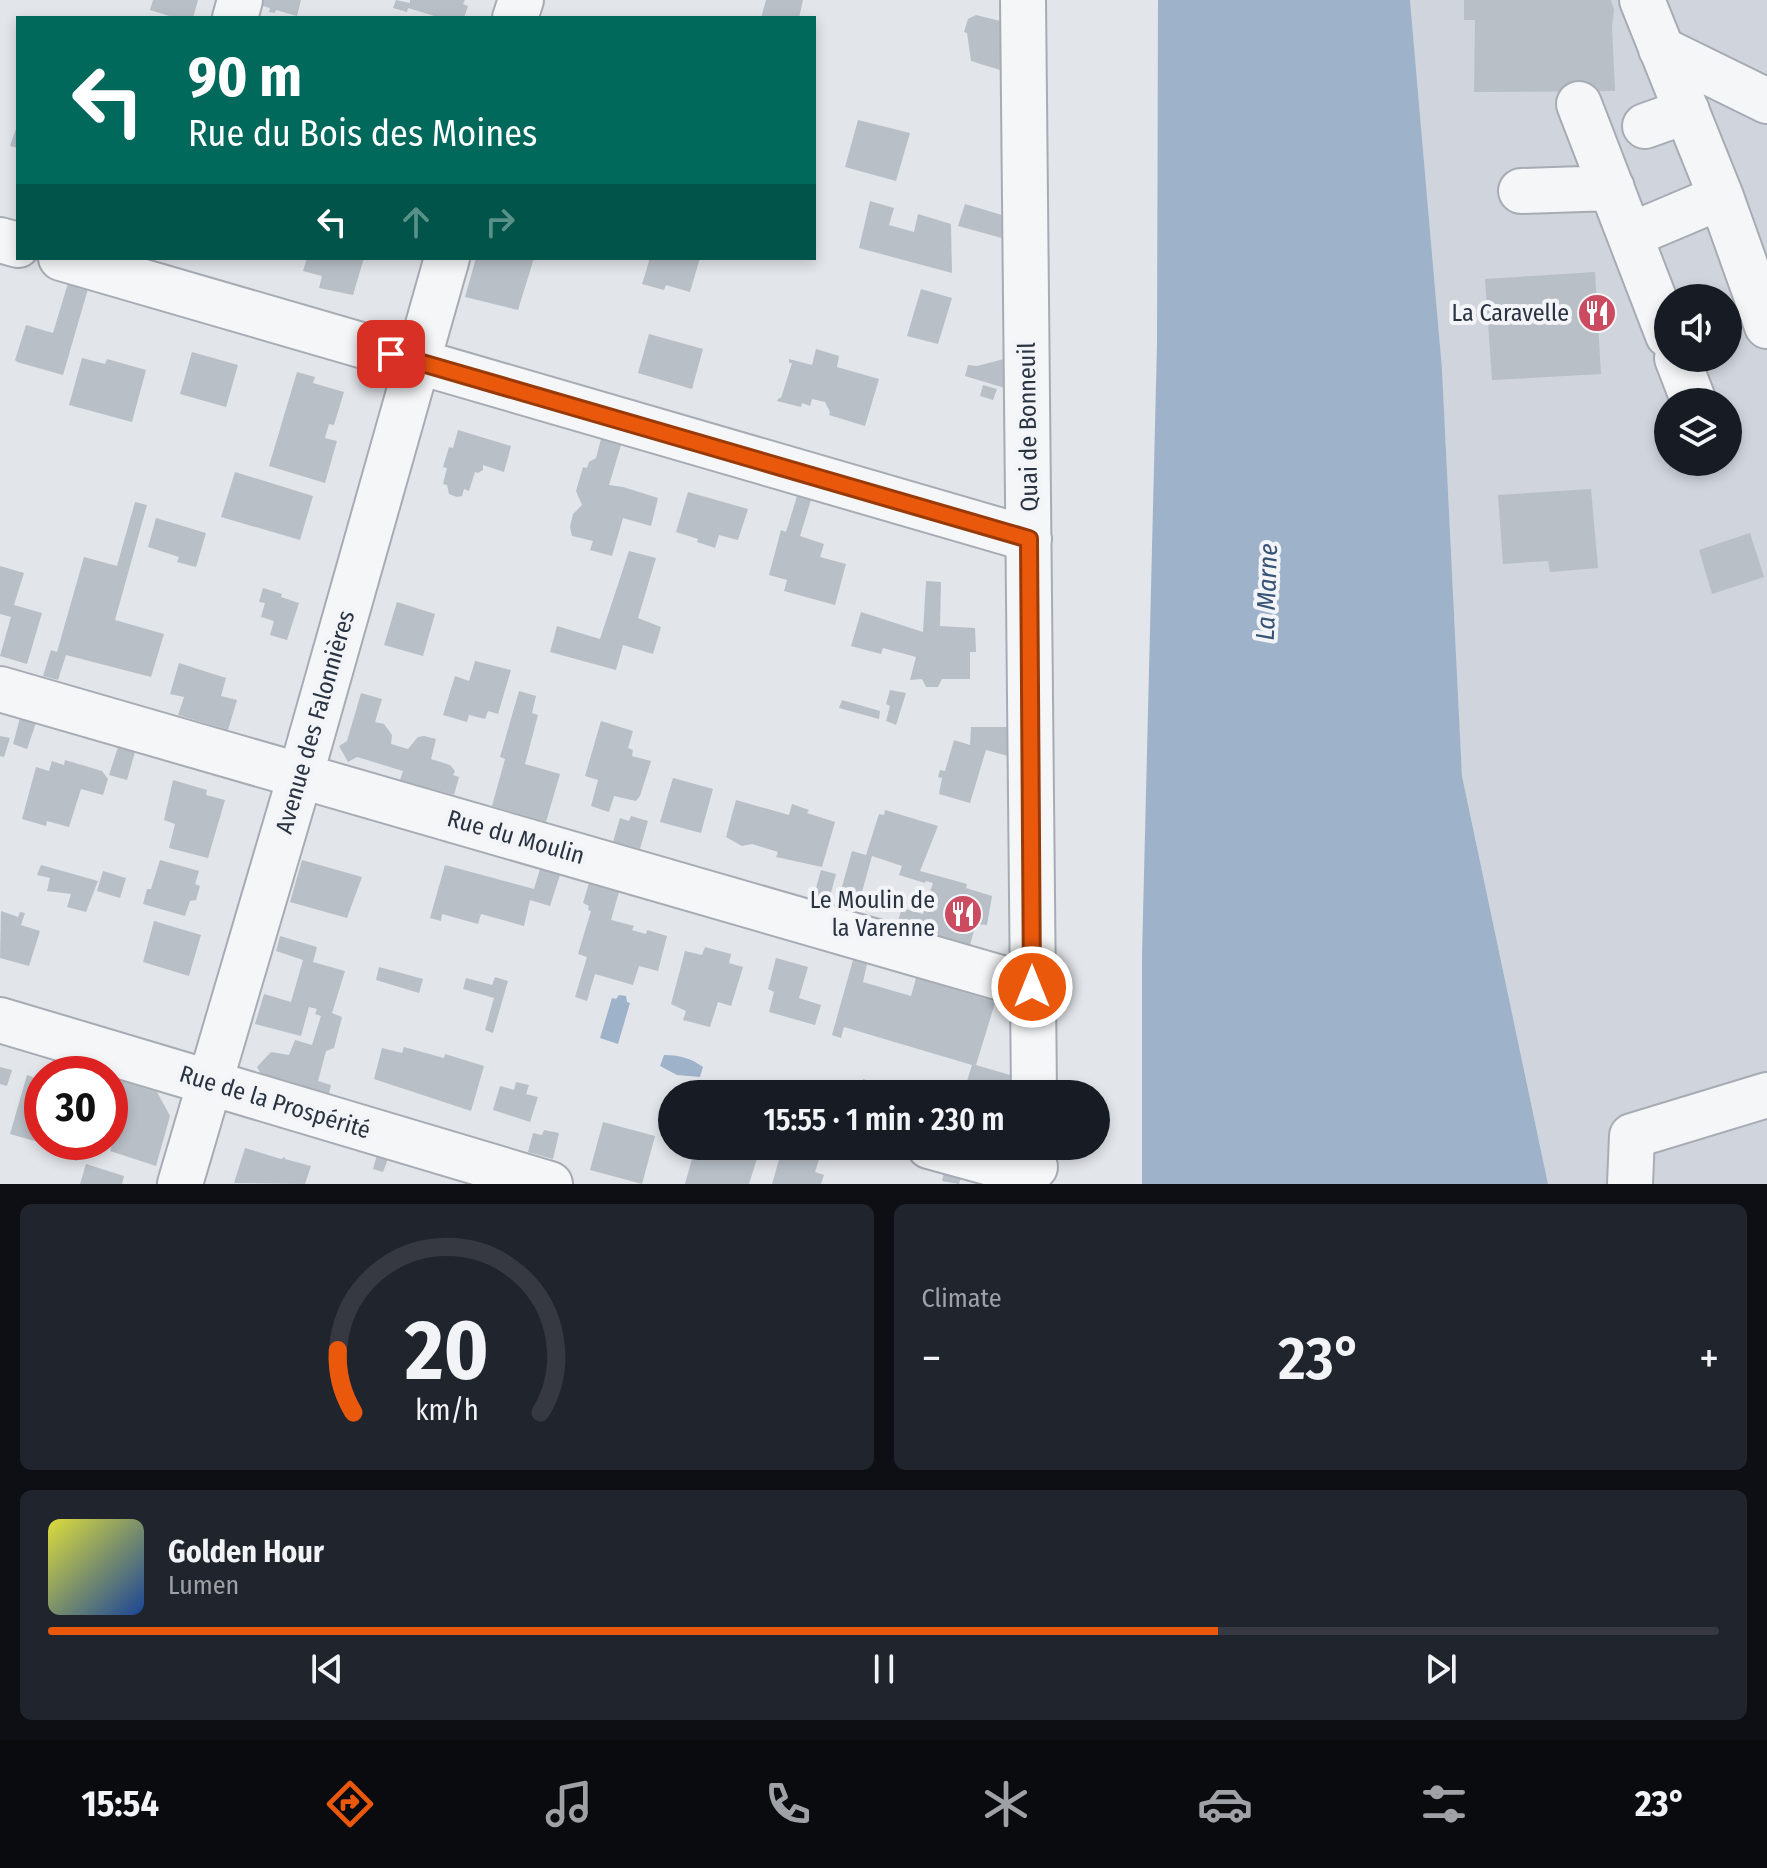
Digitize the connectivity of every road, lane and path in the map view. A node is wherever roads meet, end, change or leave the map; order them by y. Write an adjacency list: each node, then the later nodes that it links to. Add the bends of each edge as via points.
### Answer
1 (1023, 0): 17 (street, Quai de Bonneuil)
2 (1642, 0): 3 (street)
3 (1661, 49): 4 (street); 6 (street)
4 (1767, 101)
5 (1579, 104): 8 (street)
6 (1687, 111): 7 (street); 10 (street)
7 (1645, 126)
8 (1612, 188): 9 (street); 11 (street)
9 (1521, 191)
10 (1721, 197): 11 (street); 15 (street)
11 (1631, 235): 14 (street)
12 (68, 260): 16 (street)
13 (446, 260): 16 (street, Avenue des Falonnières)
14 (1654, 297)
15 (1767, 326)
16 (417, 362): 17 (street); 19 (street, Avenue des Falonnières)
17 (1029, 539): 20 (street, Quai de Bonneuil)
18 (0, 689): 19 (street, Rue du Moulin)
19 (300, 775): 20 (street, Rue du Moulin); 23 (street, Avenue des Falonnières)
20 (1032, 987): 22 (street, Quai de Bonneuil)
21 (0, 1020): 23 (street, Rue de la Prospérité)
22 (1034, 1080)
23 (209, 1083): 27 (street, Avenue des Falonnières); 28 (street, Rue de la Prospérité)
24 (1767, 1095): 29 (street, via 1632,1136)
25 (980, 1160): 26 (street, via 1005,1167)
26 (1035, 1166)
27 (180, 1184)
28 (550, 1184)
29 (1630, 1184)

